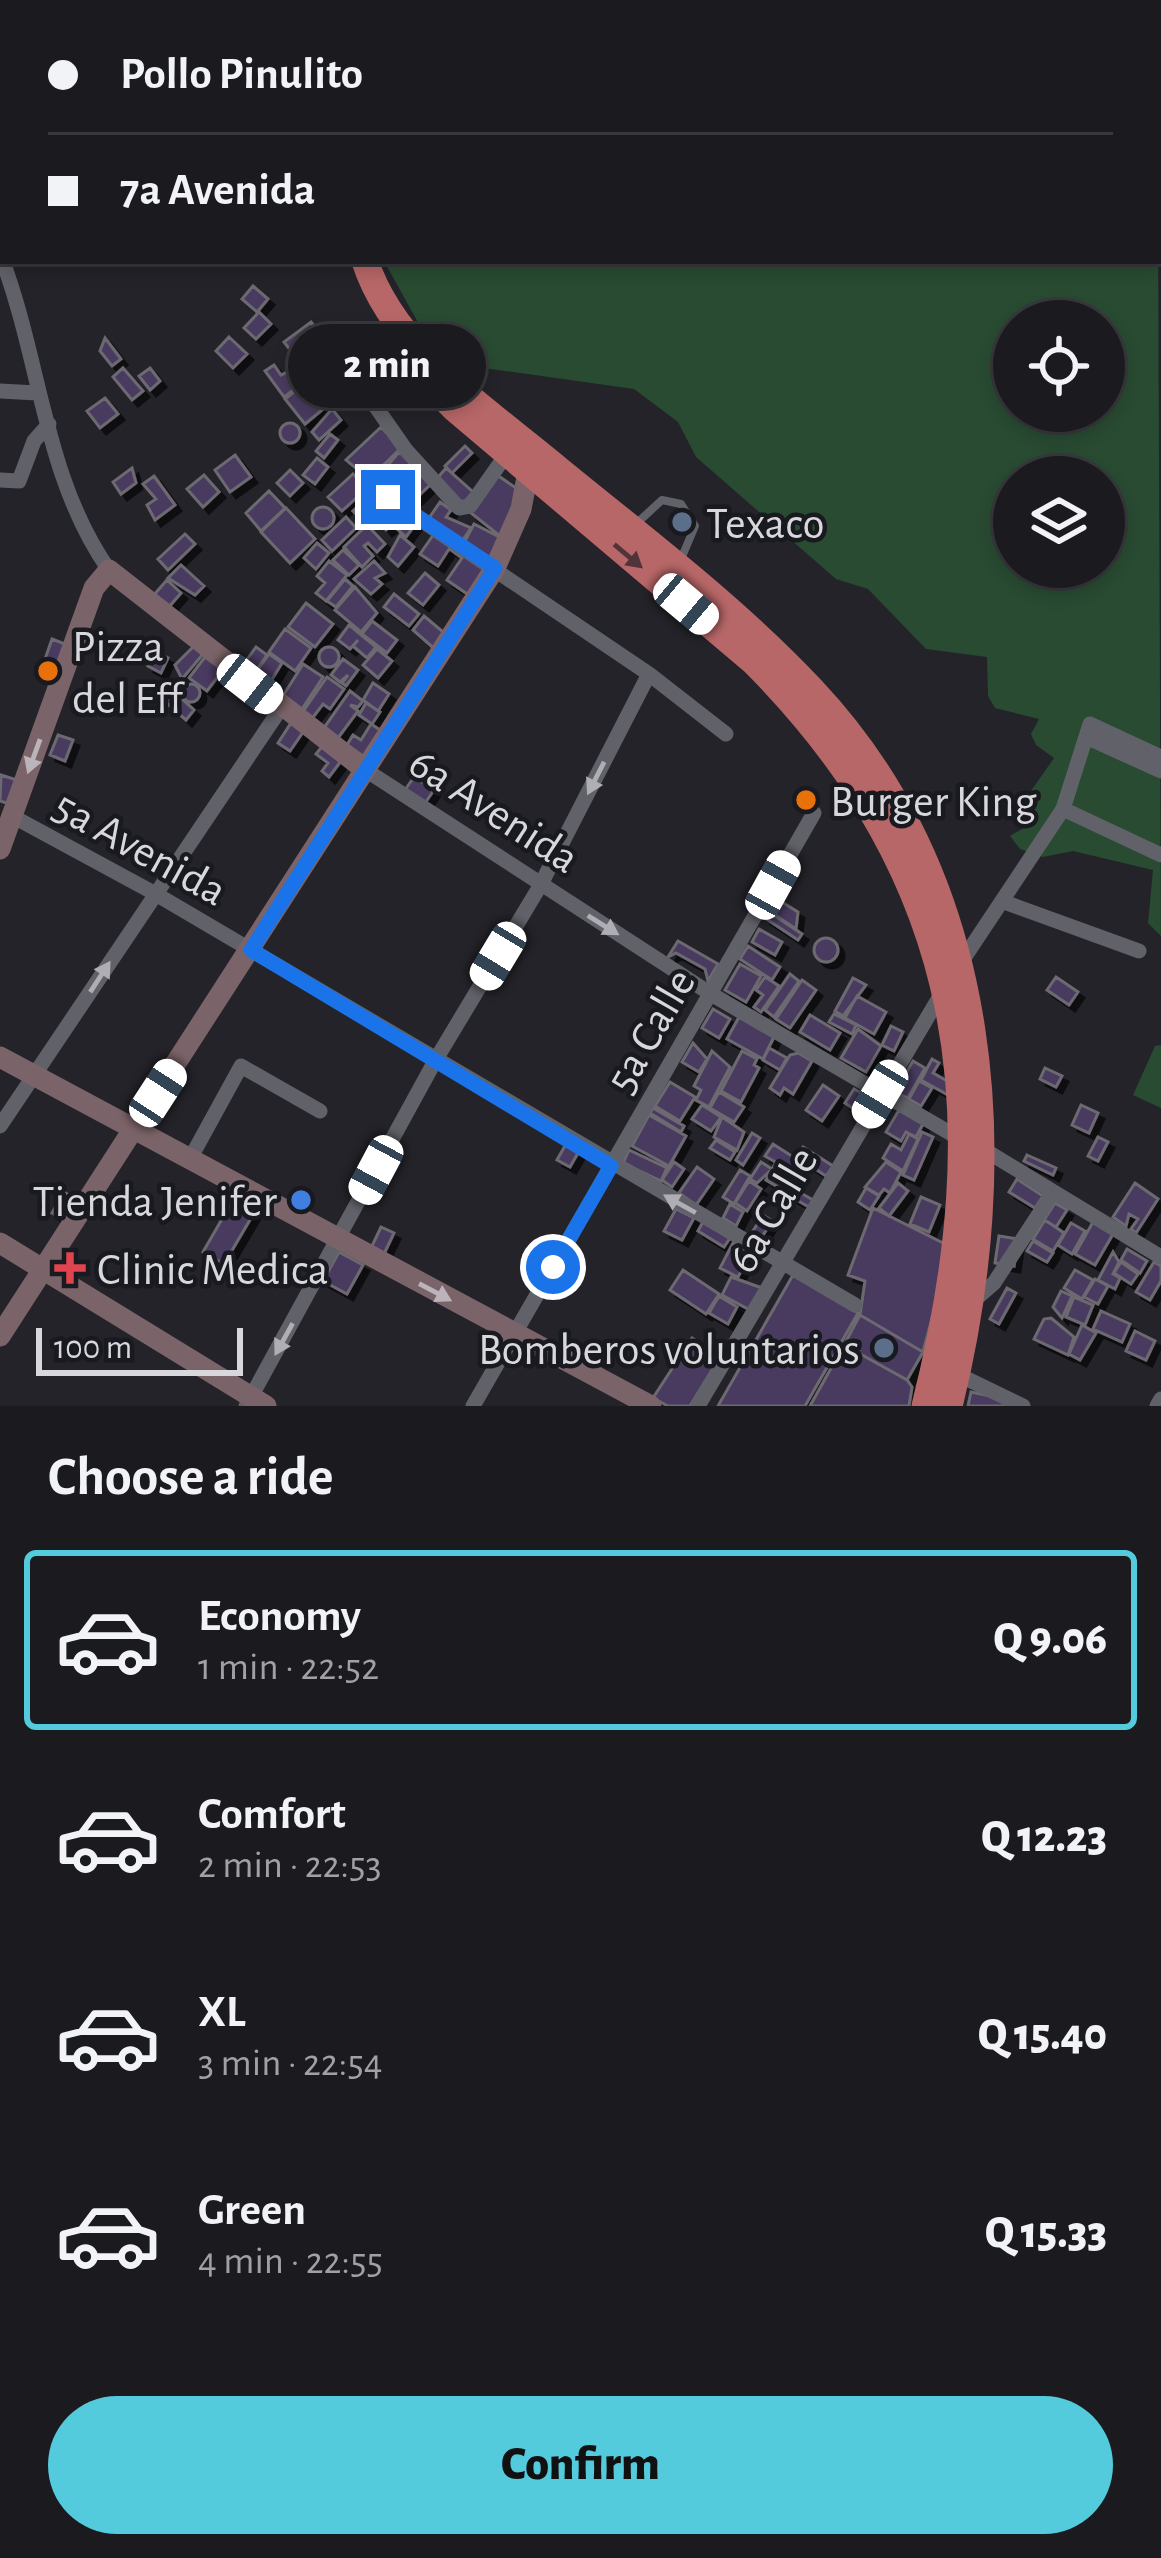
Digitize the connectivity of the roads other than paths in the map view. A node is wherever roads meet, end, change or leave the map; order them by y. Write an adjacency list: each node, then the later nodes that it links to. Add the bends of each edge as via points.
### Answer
1 (3, 264): 6 (street, 6a Avenida)
2 (356, 264): 8 (highway, via 406,360)
3 (366, 264): 11 (highway, via 398,327)
4 (325, 334): 8 (street, via 406,450 459,508)
5 (0, 391): 6 (street)
6 (37, 393): 7 (street, 6a Avenida)
7 (49, 424): 9 (street, via 19,482); 14 (street, 6a Avenida, via 80,528)
8 (518, 462): 13 (street, via 520,509); 33 (highway, one-way to 33, via 754,662 826,741 904,867)
9 (0, 480)
10 (388, 497): 13 (street)
11 (632, 528): 12 (highway); 12 (lane, via 662,500 681,504 695,526)
12 (680, 566): 32 (highway, via 785,662 857,744 923,858)
13 (495, 568): 15 (street); 20 (street)
14 (109, 570): 16 (street, 6a Avenida); 24 (street, one-way to 24, via 94,588)
15 (649, 674): 17 (street); 27 (street, one-way to 27)
16 (281, 708): 20 (street, 6a Avenida); 28 (street)
17 (726, 734)
18 (1085, 737): 19 (street, via 1090,724); 21 (street); 22 (street)
19 (1161, 757)
20 (364, 770): 27 (street, 6a Avenida); 30 (street)
21 (1161, 771)
22 (1064, 809): 26 (street); 29 (street)
23 (814, 813): 34 (street, 5a Calle)
24 (12, 816): 25 (street); 28 (street, 5a Avenida)
25 (0, 849)
26 (1161, 855)
27 (541, 886): 34 (street, 6a Avenida, one-way to 34); 36 (street)
28 (154, 893): 30 (street, 5a Avenida); 37 (street, one-way to 28)
29 (1004, 902): 31 (street); 32 (street)
30 (251, 950): 36 (street, 5a Avenida); 41 (street)
31 (1139, 951)
32 (960, 964): 42 (highway, via 976,1037)
33 (944, 988): 38 (street, 6a Calle); 42 (highway)
34 (711, 994): 38 (street, 6a Avenida); 44 (street, 5a Calle)
35 (0, 1057): 37 (street)
36 (435, 1061): 44 (street, 5a Avenida); 46 (street)
37 (37, 1076): 40 (street); 41 (street)
38 (880, 1094): 42 (street, 6a Avenida); 49 (street, 6a Calle)
39 (320, 1111): 43 (street, via 241,1066)
40 (0, 1126)
41 (135, 1129): 43 (street); 50 (street)
42 (974, 1145): 45 (street, 6a Avenida); 51 (highway); 60 (highway)
43 (190, 1159): 46 (street)
44 (611, 1166): 49 (street, 5a Avenida, one-way to 44); 53 (street, 5a Calle)
45 (1052, 1194): 48 (street, 6a Avenida); 51 (street, via 994,1283)
46 (338, 1241): 53 (street, one-way to 53); 56 (street, one-way to 56)
47 (0, 1244): 50 (street)
48 (1161, 1257)
49 (782, 1261): 52 (street, 5a Avenida); 59 (street, 6a Calle)
50 (43, 1269): 54 (street); 56 (street)
51 (972, 1301): 55 (highway)
52 (855, 1305)
53 (514, 1334): 57 (street, 5a Calle); 58 (street)
54 (0, 1336)
55 (957, 1374): 61 (highway); 62 (street)
56 (254, 1403)
57 (472, 1406)
58 (651, 1406)
59 (698, 1406)
60 (925, 1406)
61 (949, 1406)
62 (1023, 1406)

